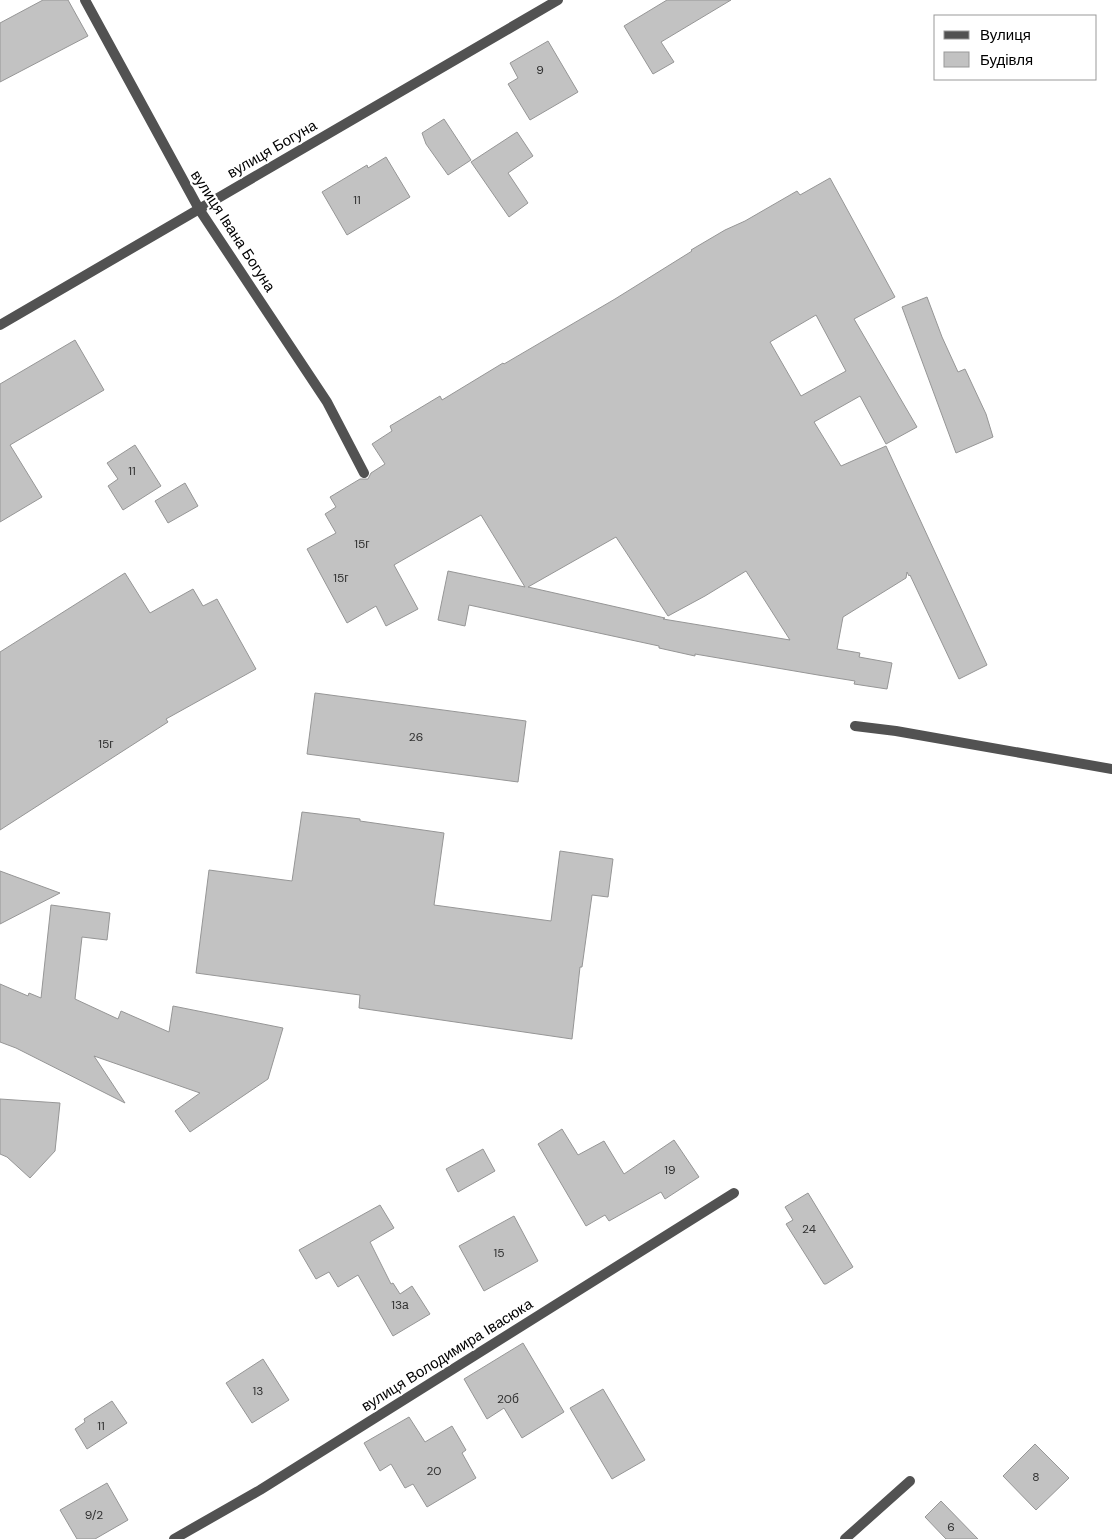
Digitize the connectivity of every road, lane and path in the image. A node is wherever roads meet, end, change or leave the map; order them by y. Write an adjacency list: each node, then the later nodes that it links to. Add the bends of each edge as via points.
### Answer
1 (85, 0): 3 (street, вулиця Івана Богуна)
2 (558, 0): 3 (street, вулиця Богуна)
3 (199, 209): 4 (street, вулиця Богуна); 5 (street, вулиця Івана Богуна, via 327,402)
4 (0, 325)
5 (364, 474)
6 (855, 726): 7 (street, via 896,730)
7 (1112, 768)
8 (734, 1193): 10 (street, вулиця Володимира Івасюка, via 269,1485)
9 (910, 1481): 11 (street)
10 (174, 1539)
11 (846, 1539)

